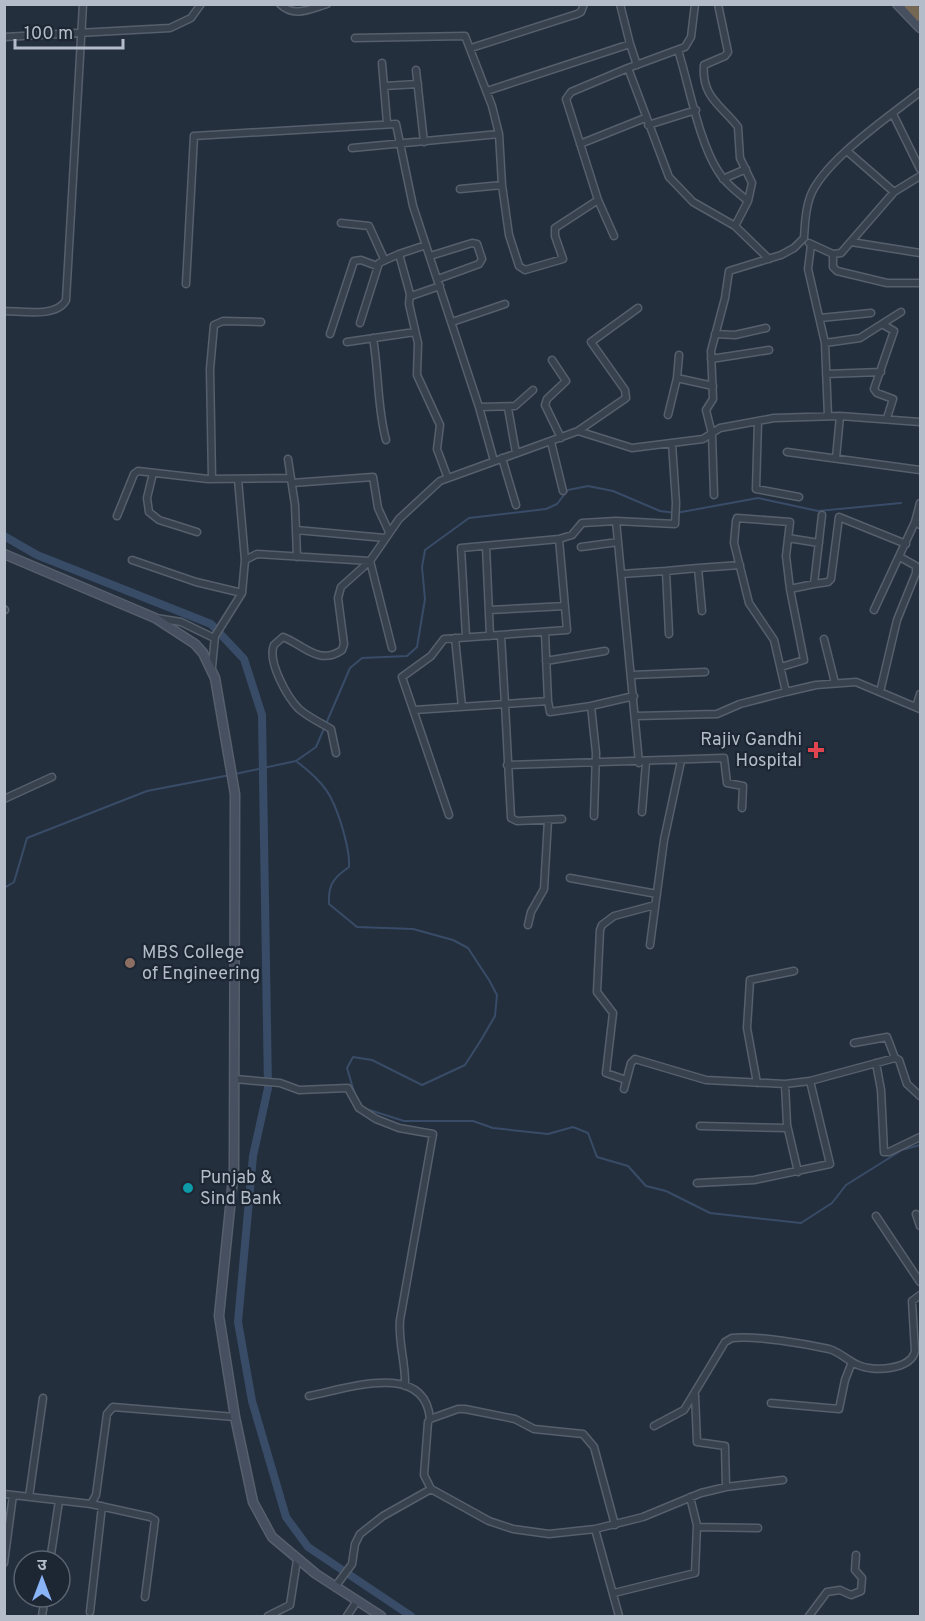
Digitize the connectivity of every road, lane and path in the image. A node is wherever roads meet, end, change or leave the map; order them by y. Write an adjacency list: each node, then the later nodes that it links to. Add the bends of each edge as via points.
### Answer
1 (83, 4): 13 (street)
2 (201, 4): 13 (street, via 191,18 170,28)
3 (280, 4): 4 (street, via 296,13)
4 (327, 4)
5 (584, 4): 17 (street, via 577,14)
6 (620, 4): 16 (street)
7 (695, 4): 18 (street, via 690,40)
8 (718, 4): 38 (street, via 728,51 704,65 704,71 713,102 738,127 740,158)
9 (897, 4): 12 (street)
10 (909, 4): 11 (highway)
11 (921, 16)
12 (921, 28)
13 (81, 34): 14 (street); 66 (street, via 66,300 61,307 47,311)
14 (4, 37)
15 (355, 39): 17 (street, via 463,35)
16 (630, 44): 20 (street); 25 (street)
17 (471, 48): 25 (street)
18 (678, 50): 20 (street); 27 (street)
19 (382, 63): 24 (street)
20 (637, 65): 21 (street)
21 (628, 68): 29 (street); 34 (street, via 568,95)
22 (416, 70): 23 (street)
23 (418, 84): 24 (street); 32 (street)
24 (384, 86): 30 (street)
25 (487, 92): 31 (street)
26 (921, 92): 28 (street)
27 (696, 110): 29 (street); 40 (street, via 708,151)
28 (893, 114): 36 (street); 37 (street)
29 (646, 122): 34 (street); 47 (street, via 663,166 676,186 693,202)
30 (387, 123): 33 (street, via 396,124); 62 (street, via 194,136)
31 (499, 134): 32 (street); 41 (street)
32 (424, 142): 33 (street)
33 (401, 144): 35 (street); 51 (street, via 413,206)
34 (580, 144): 44 (street)
35 (352, 148)
36 (847, 151): 43 (street); 49 (street, via 810,195)
37 (921, 169)
38 (746, 170): 40 (street); 45 (street, via 752,183)
39 (921, 176): 43 (street)
40 (723, 178): 45 (street)
41 (502, 185): 42 (street); 44 (street, via 509,235 519,266 525,270 564,259 555,228)
42 (459, 189)
43 (894, 192): 50 (street)
44 (597, 200): 48 (street)
45 (748, 201): 47 (street)
46 (342, 223): 57 (street, via 369,226)
47 (735, 226): 58 (street)
48 (614, 236)
49 (804, 238): 52 (street); 58 (street, via 794,248)
50 (851, 242): 53 (street); 55 (street, via 841,253)
51 (426, 245): 54 (street); 56 (street)
52 (811, 245): 55 (street); 69 (street, via 808,274)
53 (921, 253)
54 (399, 254): 57 (street); 63 (street)
55 (833, 254): 61 (street, via 837,271 887,283)
56 (430, 256): 60 (street); 60 (street, via 472,243 479,247 480,264)
57 (384, 259): 59 (street)
58 (769, 259): 77 (street, via 732,269)
59 (377, 266): 72 (street); 76 (street, via 354,261)
60 (439, 283): 63 (street); 71 (street)
61 (921, 283)
62 (186, 284)
63 (411, 296): 75 (street, via 408,304)
64 (505, 304): 71 (street)
65 (638, 308): 98 (street, via 591,342 625,390 626,398)
66 (4, 311)
67 (901, 312): 73 (street)
68 (871, 313): 69 (street)
69 (820, 318): 80 (street)
70 (261, 322): 113 (street, via 223,321 214,325 210,369)
71 (452, 322): 90 (street)
72 (360, 323)
73 (882, 324): 80 (street, via 860,338); 85 (street, via 894,331)
74 (766, 328): 77 (street, via 735,335)
75 (415, 333): 78 (street); 112 (street, via 417,375 440,425 437,449)
76 (330, 334)
77 (716, 334): 83 (street)
78 (373, 338): 79 (street); 101 (street, via 380,382 380,417)
79 (347, 342)
80 (825, 343): 86 (street)
81 (769, 350): 83 (street)
82 (679, 355): 87 (street)
83 (711, 359): 88 (street)
84 (552, 360): 100 (street, via 566,381 545,405)
85 (881, 372): 86 (street); 95 (street, via 875,391 893,399)
86 (826, 374): 93 (street)
87 (677, 378): 88 (street); 92 (street)
88 (713, 386): 99 (street, via 713,399 706,410)
89 (533, 390): 91 (street, via 521,403)
90 (479, 407): 91 (street); 109 (street)
91 (508, 408): 105 (street)
92 (668, 415)
93 (828, 416): 94 (street); 96 (street)
94 (840, 416): 95 (street); 107 (street)
95 (886, 418): 97 (street)
96 (758, 421): 99 (street, via 720,428); 118 (street, via 756,489)
97 (921, 422)
98 (578, 431): 100 (street); 103 (street, via 628,448)
99 (712, 434): 103 (street); 117 (street)
100 (561, 438): 102 (street)
101 (386, 440)
102 (551, 442): 105 (street); 116 (street)
103 (672, 443): 123 (street, via 675,524)
104 (787, 452): 107 (street)
105 (516, 453): 106 (street)
106 (502, 458): 109 (street); 119 (street)
107 (836, 458): 110 (street)
108 (288, 459): 115 (street)
109 (494, 461): 112 (street)
110 (921, 470)
111 (153, 473): 113 (street); 122 (street, via 134,474); 126 (street, via 147,498 149,512 159,520)
112 (447, 476): 127 (street)
113 (212, 479): 114 (street)
114 (238, 479): 115 (street); 139 (street)
115 (291, 481): 125 (street); 127 (street, via 373,477)
116 (564, 491)
117 (714, 495)
118 (799, 497)
119 (516, 505)
120 (920, 505): 124 (street)
121 (822, 515): 131 (street)
122 (117, 516)
123 (616, 521): 129 (street, via 582,524 572,535); 130 (street)
124 (918, 524): 132 (street)
125 (296, 530): 127 (street); 136 (street)
126 (197, 532)
127 (387, 535): 140 (street)
128 (788, 538): 131 (street); 141 (street, via 788,520 737,518 734,543); 146 (street)
129 (559, 539): 133 (street); 148 (street)
130 (618, 542): 134 (street); 144 (street)
131 (819, 543): 145 (street)
132 (906, 544): 137 (street); 145 (street, via 839,517 831,579)
133 (486, 546): 149 (street); 158 (street, via 463,547 460,553)
134 (581, 547)
135 (4, 554): 152 (street)
136 (297, 557): 139 (street, via 257,554); 140 (street)
137 (900, 557): 150 (street); 170 (street, via 916,566 916,573 897,620)
138 (132, 560): 147 (street, via 187,580)
139 (245, 560): 147 (street)
140 (370, 561): 161 (street); 180 (street, via 339,592 342,650 327,656 316,655 283,637 271,651 273,665 295,703 332,729)
141 (740, 565): 142 (street); 165 (street, via 749,603 774,640)
142 (698, 568): 143 (street); 151 (street)
143 (666, 571): 144 (street); 154 (street)
144 (621, 574): 167 (street)
145 (814, 584): 146 (street)
146 (790, 589): 165 (street, via 804,660)
147 (242, 593): 155 (street)
148 (565, 606): 149 (street); 153 (street, via 567,630)
149 (489, 610): 156 (street)
150 (874, 610)
151 (702, 611)
152 (155, 618): 155 (street, via 181,622); 164 (street, via 195,644)
153 (544, 633): 157 (street); 163 (street)
154 (669, 633)
155 (215, 636): 164 (street)
156 (490, 636): 157 (street); 158 (street)
157 (501, 636): 174 (street)
158 (466, 637): 159 (street)
159 (455, 638): 176 (street); 178 (street, via 444,639 431,656 402,677)
160 (824, 639): 168 (street)
161 (392, 648)
162 (605, 651): 163 (street)
163 (546, 661): 173 (street)
164 (212, 667): 202 (street, via 235,794)
165 (781, 667): 169 (street)
166 (705, 672): 167 (street)
167 (632, 675): 172 (street)
168 (835, 683): 169 (street); 170 (street, via 856,682)
169 (786, 692): 179 (street, via 717,714)
170 (880, 692): 177 (street)
171 (921, 694): 177 (street)
172 (634, 696): 175 (street); 179 (street)
173 (548, 701): 174 (street); 175 (street, via 550,712)
174 (505, 704): 176 (street); 184 (street)
175 (591, 706): 182 (street)
176 (462, 707): 178 (street)
177 (918, 708)
178 (414, 710): 189 (street)
179 (636, 716): 183 (street)
180 (336, 753)
181 (681, 761): 183 (street); 187 (street, via 726,759 727,783 743,786); 194 (street)
182 (597, 762): 183 (street); 184 (street); 190 (street)
183 (642, 762): 188 (street)
184 (507, 765): 192 (street, via 511,818)
185 (52, 777): 186 (street)
186 (4, 799)
187 (742, 808)
188 (642, 812)
189 (449, 815)
190 (594, 816)
191 (562, 819): 192 (street)
192 (548, 820): 196 (street, via 544,889)
193 (570, 878): 194 (street)
194 (657, 894): 195 (street)
195 (655, 905): 197 (street); 203 (street, via 614,916 602,925 599,935 597,992 613,1013 606,1073)
196 (528, 925)
197 (650, 945)
198 (794, 971): 205 (street, via 750,980 747,1028)
199 (854, 1043): 200 (street, via 887,1037)
200 (895, 1058): 201 (street); 208 (street, via 908,1084)
201 (876, 1063): 204 (street); 211 (street, via 884,1152)
202 (235, 1079): 220 (street, via 280,1083 299,1090 348,1088 359,1108 376,1119 433,1134 400,1320); 225 (street, via 234,1169 219,1316)
203 (627, 1080): 205 (street, via 635,1059 706,1080); 207 (street)
204 (810, 1081): 206 (street); 212 (street, via 831,1161 829,1165)
205 (756, 1083): 206 (street)
206 (785, 1084): 210 (street)
207 (624, 1089)
208 (921, 1096)
209 (700, 1126): 210 (street)
210 (787, 1128): 212 (street)
211 (921, 1137)
212 (798, 1172): 213 (street, via 747,1181)
213 (697, 1183)
214 (916, 1214): 216 (street)
215 (876, 1216): 217 (street)
216 (921, 1226)
217 (921, 1282)
218 (921, 1295): 219 (street, via 914,1298 911,1306 915,1351 911,1360 894,1367 868,1368)
219 (852, 1362): 221 (street, via 828,1349 732,1338 725,1342); 224 (street, via 839,1409)
220 (405, 1386): 222 (street, via 381,1382); 226 (street, via 425,1399)
221 (695, 1394): 227 (street, via 680,1413); 229 (street, via 697,1442 725,1446)
222 (309, 1396)
223 (43, 1398): 233 (street)
224 (771, 1403)
225 (235, 1417): 236 (street, via 113,1407 107,1414 96,1495); 244 (street, via 253,1502 272,1537)
226 (430, 1419): 230 (street, via 424,1469); 238 (street, via 465,1409 515,1419 534,1429 583,1434 594,1447)
227 (654, 1426)
228 (783, 1480): 229 (street)
229 (726, 1487): 234 (street)
230 (431, 1489): 241 (street, via 501,1526 549,1533); 246 (street, via 360,1534 352,1564)
231 (4, 1494): 232 (street)
232 (13, 1495): 233 (street); 245 (street)
233 (29, 1497): 235 (street)
234 (690, 1497): 238 (street); 239 (street)
235 (59, 1501): 236 (street); 242 (street)
236 (91, 1504): 237 (street)
237 (102, 1506): 248 (street, via 155,1521); 250 (street)
238 (615, 1525): 241 (street)
239 (697, 1527): 240 (street); 247 (street, via 695,1573)
240 (758, 1528)
241 (596, 1529): 247 (street)
242 (52, 1549)
243 (856, 1555): 255 (street, via 855,1570 862,1578 861,1591 851,1595 840,1590 828,1592)
244 (297, 1560): 246 (street); 251 (street, via 290,1605)
245 (4, 1563)
246 (338, 1584): 249 (street)
247 (614, 1593): 254 (street)
248 (146, 1597)
249 (357, 1601): 252 (street); 253 (street)
250 (90, 1612)
251 (268, 1617)
252 (347, 1617)
253 (381, 1617)
254 (619, 1617)
255 (809, 1617)

